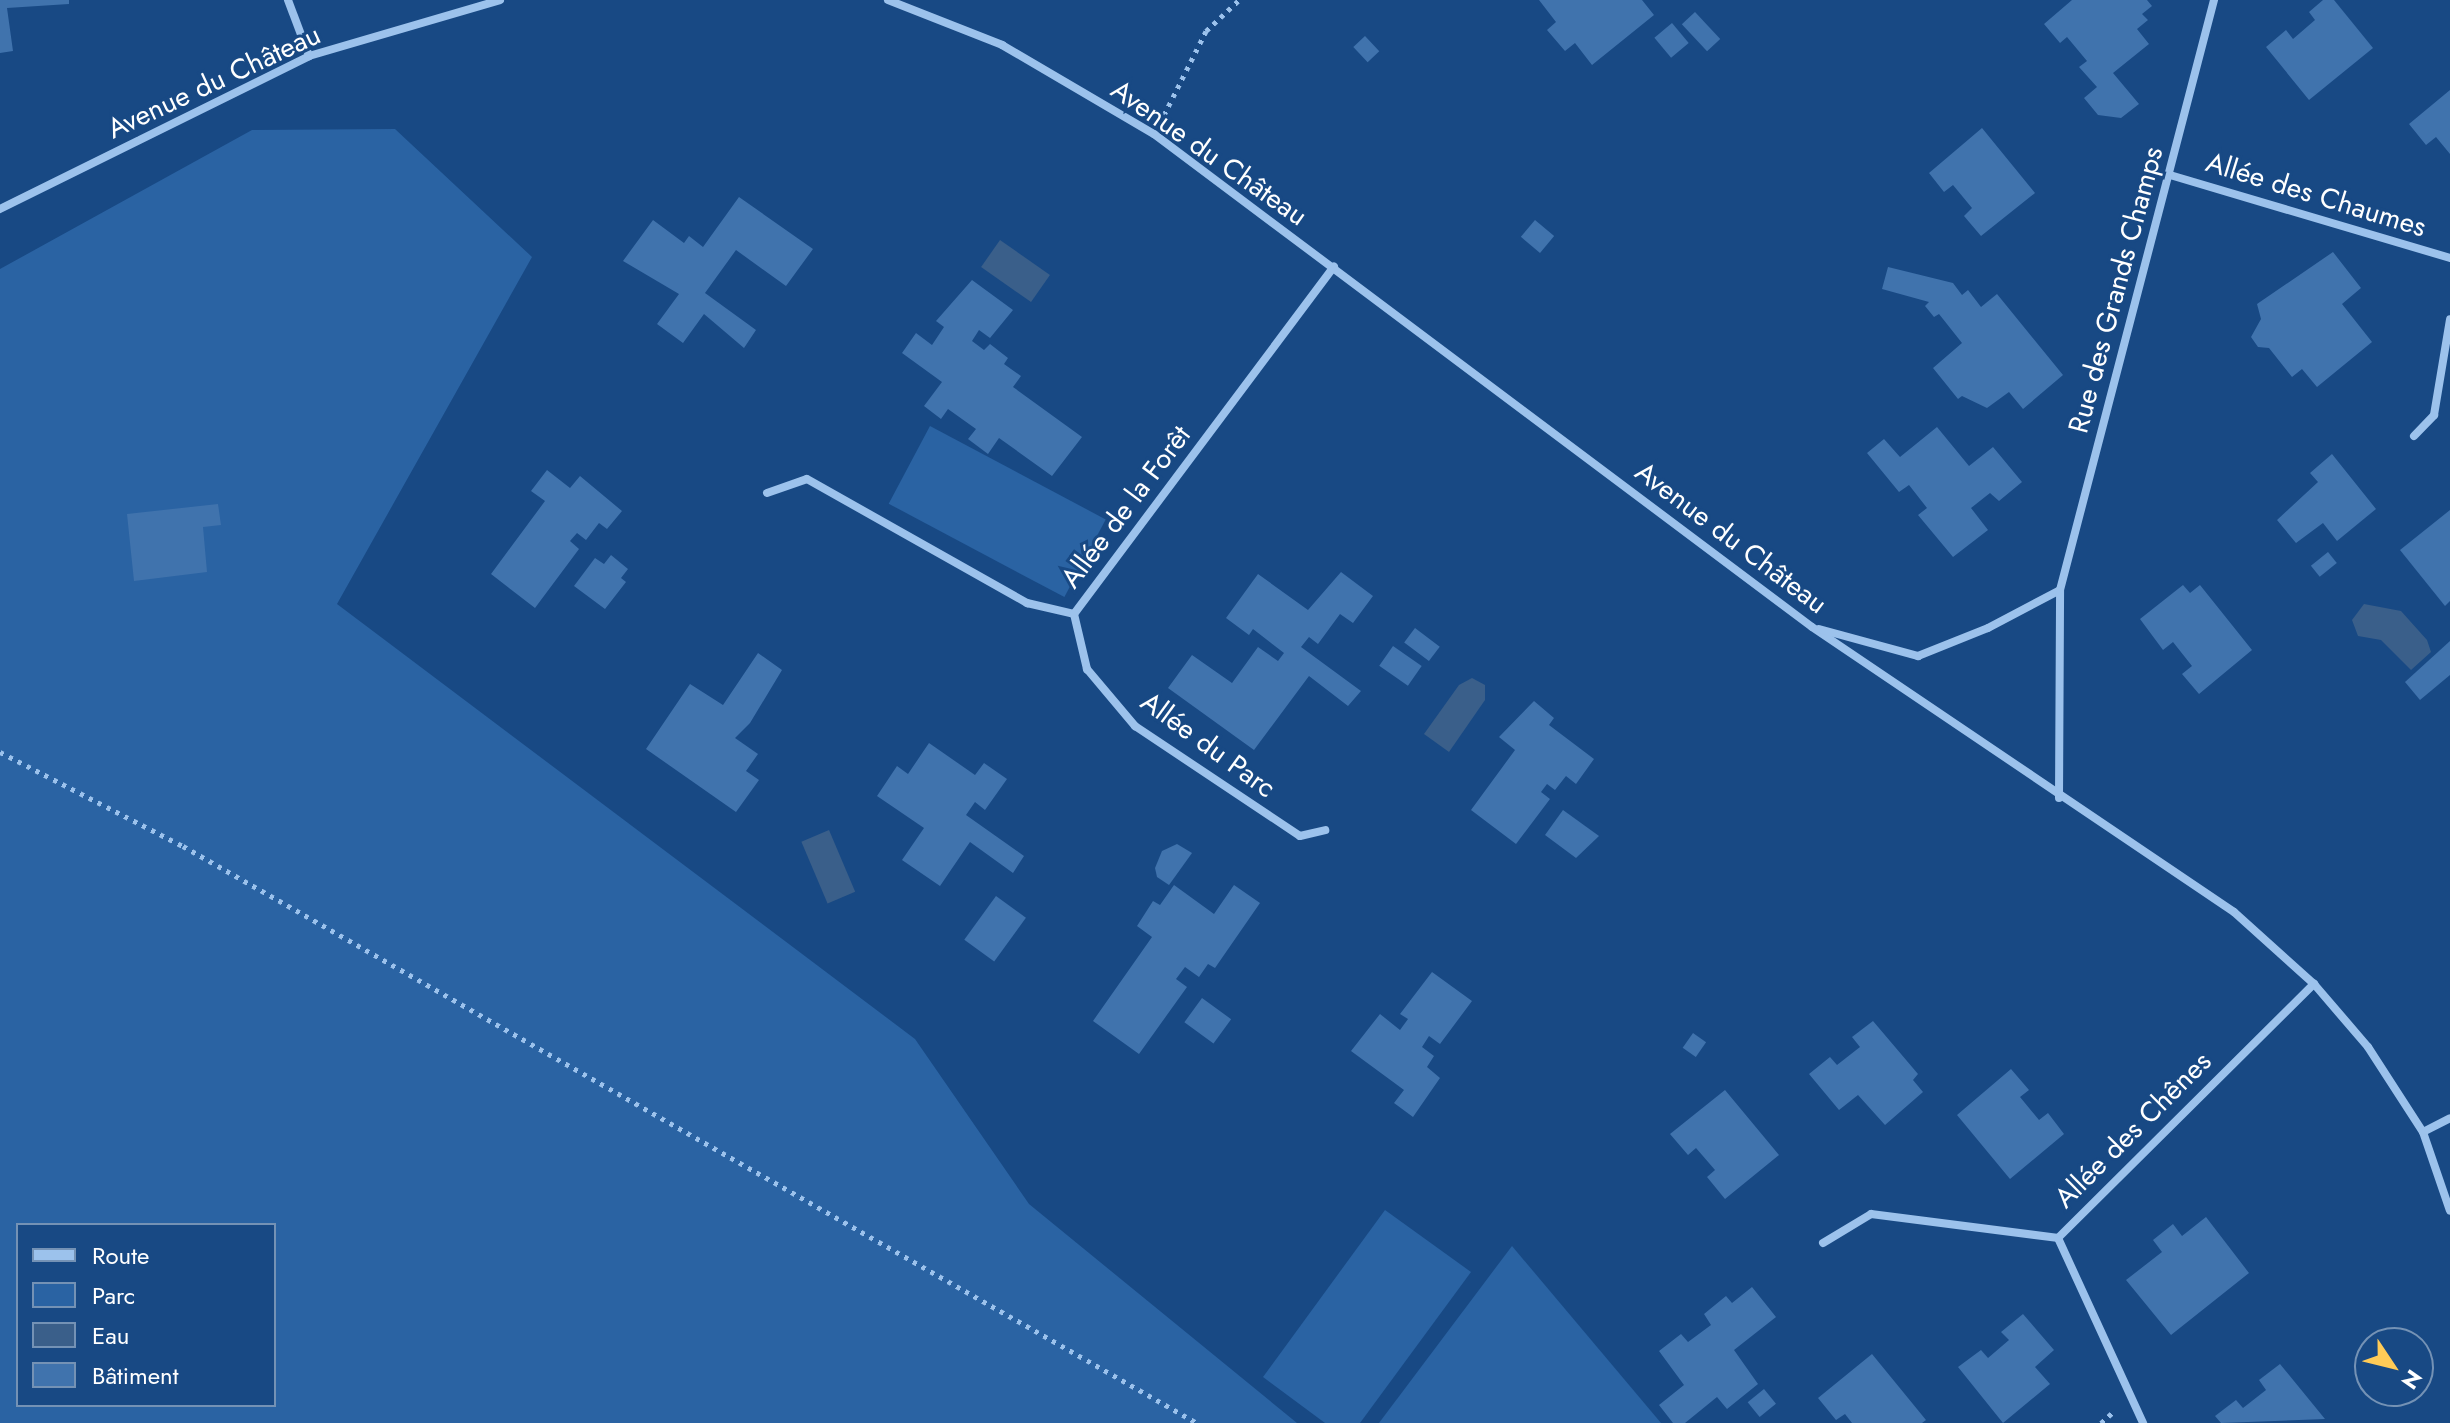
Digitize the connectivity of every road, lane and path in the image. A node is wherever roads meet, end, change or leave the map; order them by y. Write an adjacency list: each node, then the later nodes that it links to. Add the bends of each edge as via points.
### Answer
1 (288, 0): 6 (street)
2 (500, 0): 6 (street, Avenue du Château)
3 (888, 0): 7 (street, Avenue du Château, via 1002,45)
4 (1239, 0): 7 (path, via 1206,31)
5 (2214, 0): 8 (street, Rue des Grands Champs)
6 (309, 56): 9 (street, Avenue du Château)
7 (1154, 134): 11 (street, Avenue du Château)
8 (2170, 175): 10 (street, Allée des Chaumes); 15 (street, Rue des Grands Champs)
9 (0, 209)
10 (2450, 258)
11 (1334, 267): 16 (street, Allée de la Forêt); 17 (street, Avenue du Château)
12 (2450, 319): 13 (street, via 2434,415)
13 (2414, 436)
14 (767, 493): 16 (street, Allée de la Forêt, via 807,479 1027,603)
15 (2060, 590): 17 (street, via 1988,628 1918,656); 19 (street, Rue des Grands Champs)
16 (1074, 614): 20 (street, Allée du Parc, via 1087,669 1135,726 1300,836)
17 (1812, 627): 19 (street, Avenue du Château)
18 (0, 752): 27 (path, via 183,846)
19 (2059, 798): 21 (street, Avenue du Château, via 2234,912)
20 (1325, 830)
21 (2314, 984): 23 (street, Avenue du Château, via 2368,1047); 25 (street, Allée des Chênes)
22 (2450, 1118): 23 (street)
23 (2423, 1132): 24 (street, Avenue du Château)
24 (2450, 1211)
25 (2058, 1238): 26 (street, Allée des Chênes, via 1871,1214); 28 (street)
26 (1823, 1243)
27 (1197, 1423)
28 (2143, 1423)

